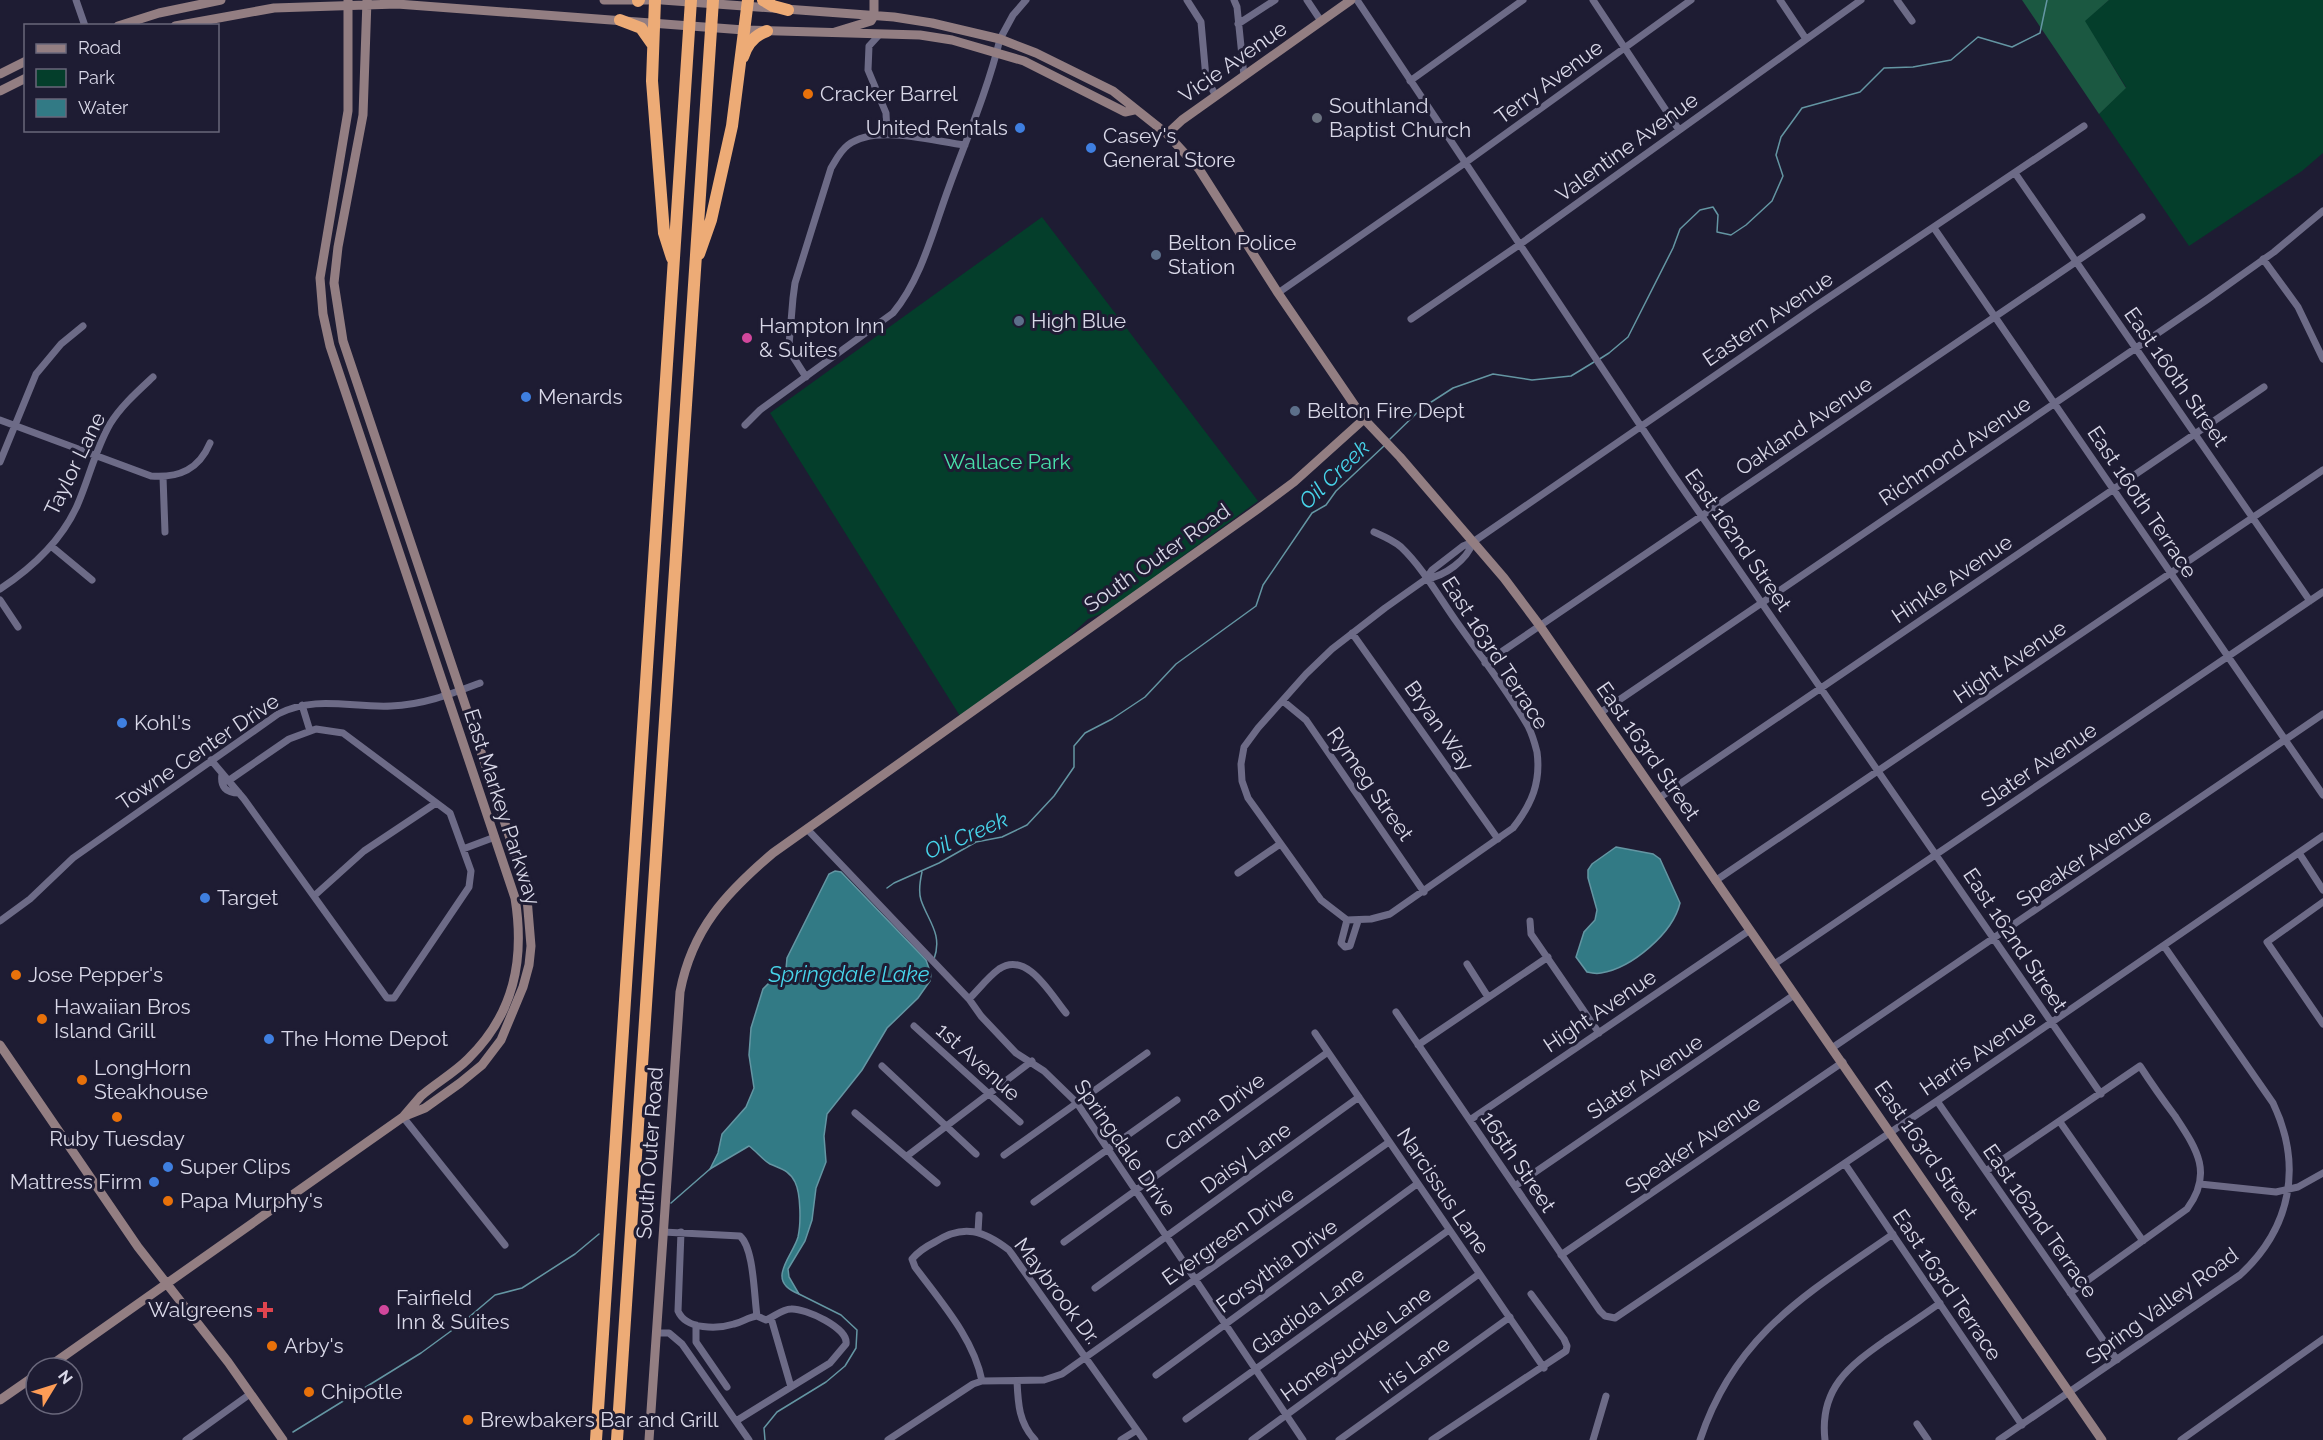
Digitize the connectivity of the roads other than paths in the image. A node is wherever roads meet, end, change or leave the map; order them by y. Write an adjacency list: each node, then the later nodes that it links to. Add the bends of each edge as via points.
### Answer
1 (76, 0): 34 (street)
2 (221, 0): 35 (street)
3 (604, 0): 4 (street)
4 (639, 0): 5 (street)
5 (648, 0)
6 (655, 0): 33 (highway)
7 (662, 0): 27 (street, East 163rd Street)
8 (691, 0): 71 (highway)
9 (713, 0): 72 (highway)
10 (763, 0): 28 (highway)
11 (874, 0): 29 (street)
12 (1026, 0): 43 (street)
13 (1187, 0): 56 (street, via 1201,22 1206,78)
14 (1234, 0): 37 (street)
15 (1275, 0): 37 (street)
16 (1307, 0): 31 (street)
17 (1351, 0): 31 (street, Vicie Avenue)
18 (1357, 0): 54 (street, East 162nd Street)
19 (1523, 0): 54 (street)
20 (1593, 0): 47 (street)
21 (1691, 0): 47 (street, Terry Avenue)
22 (1780, 0): 44 (street)
23 (1861, 0): 44 (street, Valentine Avenue)
24 (1897, 0): 32 (street)
25 (348, 3): 26 (street, East 163rd Street); 36 (street, East 163rd Street, via 274,8); 119 (street, East Markey Parkway, via 348,111 320,278 323,314 330,346)
26 (367, 3): 30 (street, East 163rd Street); 118 (street, East Markey Parkway, via 363,115 338,247 334,283 337,311 342,342)
27 (748, 4): 28 (street, East 163rd Street); 38 (highway)
28 (788, 10): 29 (street, East 163rd Street)
29 (874, 16): 40 (street, via 871,21); 43 (street, East 163rd Street, via 932,23)
30 (620, 20): 33 (street, East 163rd Street); 45 (highway, via 641,28)
31 (1321, 21): 52 (street, Vicie Avenue)
32 (1912, 21)
33 (654, 22): 38 (street, East 163rd Street); 45 (highway)
34 (85, 24)
35 (124, 24)
36 (186, 24)
37 (1238, 24): 52 (street)
38 (744, 30): 39 (street, East 163rd Street); 50 (highway)
39 (767, 31): 40 (street, East 163rd Street); 50 (highway, via 751,41)
40 (833, 33): 41 (street, East 163rd Street)
41 (857, 33): 42 (street, East 163rd Street); 46 (street)
42 (880, 34): 46 (street); 48 (street, East 163rd Street, via 952,40)
43 (1000, 39): 48 (street); 57 (street, East 163rd Street, via 1072,69 1113,91)
44 (1806, 39): 59 (street, Valentine Avenue)
45 (653, 46): 71 (highway, via 652,81 664,234)
46 (869, 46): 60 (street, via 868,70 886,113)
47 (1625, 48): 59 (street); 63 (street, Terry Avenue)
48 (997, 53): 57 (street, East 163rd Street, via 1024,61 1125,112); 62 (street)
49 (24, 62): 51 (street)
50 (738, 72): 72 (highway, via 732,126 711,220)
51 (0, 74)
52 (1244, 76): 56 (street, Vicie Avenue)
53 (24, 79): 55 (street)
54 (1410, 81): 63 (street, East 162nd Street)
55 (0, 91)
56 (1216, 96): 61 (street, Vicie Avenue)
57 (1134, 110): 61 (street, East 163rd Street)
58 (2084, 126): 64 (street, Eastern Avenue)
59 (1679, 130): 68 (street, Valentine Avenue)
60 (887, 134): 62 (street); 82 (street, via 858,139 848,145 831,168 793,298 789,345)
61 (1167, 134): 73 (street, East 163rd Street, via 1199,170)
62 (965, 145): 82 (street, via 917,275 903,301 893,313)
63 (1465, 163): 68 (street, East 162nd Street); 73 (street, Terry Avenue)
64 (2014, 173): 67 (street, Eastern Avenue); 70 (street, East 160th Street)
65 (2323, 211): 69 (street, Richmond Avenue)
66 (2142, 217): 70 (street, Oakland Avenue)
67 (1934, 228): 74 (street, East 160th Terrace); 89 (street, Eastern Avenue)
68 (1519, 245): 75 (street, Valentine Avenue); 89 (street, East 162nd Street)
69 (2263, 259): 78 (street, via 2298,307); 79 (street, Richmond Avenue)
70 (2076, 261): 74 (street, Oakland Avenue); 79 (street, East 160th Street)
71 (674, 264): 222 (highway)
72 (694, 270): 257 (highway)
73 (1278, 293): 85 (street, East 163rd Street)
74 (1995, 316): 84 (street, East 160th Terrace); 97 (street, Oakland Avenue)
75 (1411, 319)
76 (84, 327): 87 (street, via 43,363 30,384)
77 (2323, 339): 78 (street)
78 (2315, 343): 80 (street)
79 (2135, 348): 84 (street, Richmond Avenue); 90 (street, East 160th Street)
80 (2323, 359)
81 (153, 376): 92 (street, Taylor Lane, via 117,414)
82 (806, 377): 88 (street, via 760,410)
83 (2264, 387): 90 (street, Hinkle Avenue)
84 (2054, 403): 96 (street, East 160th Terrace); 110 (street, Richmond Avenue)
85 (1364, 419): 101 (street, East 163rd Street); 134 (street, South Outer Road, via 1259,508)
86 (0, 420): 87 (street)
87 (16, 426): 92 (street); 93 (street)
88 (745, 426)
89 (1641, 426): 97 (street, East 162nd Street); 101 (street, Eastern Avenue)
90 (2195, 434): 96 (street, Hinkle Avenue); 98 (street, East 160th Street)
91 (210, 443): 95 (street, via 195,465 180,474)
92 (95, 457): 95 (street); 102 (street, Taylor Lane, via 77,507)
93 (0, 462)
94 (2323, 470): 98 (street, Hight Avenue)
95 (163, 477): 99 (street)
96 (2114, 489): 103 (street, East 160th Terrace); 117 (street, Hinkle Avenue)
97 (1701, 516): 110 (street, East 162nd Street); 111 (street, Oakland Avenue)
98 (2253, 518): 103 (street, Hight Avenue); 109 (street, East 160th Street)
99 (165, 532)
100 (1374, 532): 104 (street, East 163rd Terrace, via 1401,547)
101 (1473, 542): 104 (street, Eastern Avenue, via 1469,554 1437,577); 111 (street, East 163rd Street)
102 (51, 546): 105 (street); 106 (street, Taylor Lane)
103 (2171, 573): 114 (street, East 160th Terrace); 127 (street, Hight Avenue)
104 (1426, 579): 113 (street, Eastern Avenue); 115 (street, East 163rd Terrace)
105 (92, 580)
106 (0, 589)
107 (2323, 592): 109 (street, Slater Avenue)
108 (0, 600): 112 (street)
109 (2310, 601): 114 (street, Slater Avenue)
110 (1762, 603): 117 (street, East 162nd Street); 122 (street, Richmond Avenue)
111 (1540, 626): 115 (street, Oakland Avenue); 122 (street, East 163rd Street)
112 (18, 627)
113 (1353, 633): 120 (street, Eastern Avenue, via 1306,674); 137 (street, Bryan Way)
114 (2228, 656): 125 (street, East 160th Terrace); 141 (street, Slater Avenue)
115 (1485, 663): 137 (street, East 163rd Terrace, via 1528,728 1538,772 1527,810)
116 (480, 683): 118 (street, Towne Center Drive)
117 (1821, 688): 127 (street, East 162nd Street); 132 (street, Hinkle Avenue)
118 (460, 691): 119 (street, Towne Center Drive); 184 (street, East Markey Parkway, via 526,886 531,946 524,987 501,1040 482,1065 460,1083 425,1108)
119 (447, 695): 121 (street, Towne Center Drive, via 391,706 334,702); 136 (street, East Markey Parkway)
120 (1283, 701): 138 (street, Eastern Avenue, via 1244,747 1241,764 1248,798); 145 (street, Rymeg Street, via 1306,720)
121 (302, 705): 124 (street); 126 (street, Towne Center Drive, via 278,714)
122 (1600, 713): 132 (street, East 163rd Street)
123 (2323, 714): 125 (street, Speaker Avenue)
124 (310, 731): 129 (street, via 289,740); 133 (street, via 343,733)
125 (2285, 740): 131 (street, East 160th Terrace); 153 (street, Speaker Avenue)
126 (211, 760): 128 (street); 149 (street, Towne Center Drive, via 73,858)
127 (1878, 771): 141 (street, East 162nd Street); 143 (street, Hight Avenue)
128 (222, 774): 129 (street); 130 (street, via 223,787)
129 (228, 781): 130 (street)
130 (239, 793): 146 (street)
131 (2323, 795)
132 (1659, 798): 143 (street, East 163rd Street)
133 (436, 803): 139 (street, via 450,813); 146 (street, via 364,851)
134 (808, 830): 160 (street, Springdale Drive); 207 (street, South Outer Road, via 773,853 718,905 699,935 681,984)
135 (2323, 836): 140 (street, Harris Avenue)
136 (495, 837): 139 (street); 184 (street, East Markey Parkway, via 515,898 519,924 516,979 497,1023 484,1041)
137 (1498, 839): 145 (street)
138 (1280, 844): 142 (street); 148 (street, via 1321,900)
139 (463, 849): 146 (street, via 471,871 469,887 394,998 387,998)
140 (2299, 853): 144 (street); 154 (street, Harris Avenue)
141 (1937, 855): 153 (street, East 162nd Street); 157 (street, Slater Avenue)
142 (1238, 873)
143 (1715, 881): 152 (street, East 163rd Street)
144 (2323, 890)
145 (1424, 892): 150 (street, via 1390,914)
146 (314, 896)
147 (2323, 902): 163 (street, via 2267,942)
148 (1347, 920): 150 (street); 150 (street, via 1341,943 1345,947 1353,942)
149 (0, 921)
150 (1358, 921)
151 (1530, 921): 155 (street, via 1532,934)
152 (1750, 930): 157 (street, East 163rd Street); 168 (street, Hight Avenue)
153 (1994, 939): 164 (street, East 162nd Street); 171 (street, Speaker Avenue)
154 (2164, 946): 164 (street, Harris Avenue); 203 (street, Spring Valley Road, via 2273,1103 2288,1146)
155 (1548, 957): 159 (street); 168 (street)
156 (1467, 964): 159 (street)
157 (1773, 965): 158 (street, East 163rd Street)
158 (1794, 995): 171 (street, East 163rd Street); 201 (street, Slater Avenue)
159 (1488, 997): 170 (street)
160 (969, 999): 162 (street, via 1002,968 1020,965 1031,971); 174 (street, Springdale Drive, via 1016,1053)
161 (1396, 1012): 170 (street, 165th Street)
162 (1066, 1013)
163 (2320, 1014): 165 (street)
164 (2052, 1023): 178 (street, East 162nd Street); 181 (street, Harris Avenue)
165 (2323, 1024)
166 (914, 1026): 177 (street, 1st Avenue)
167 (1315, 1033): 172 (street, Narcissus Lane)
168 (1599, 1033): 185 (street, Hight Avenue)
169 (0, 1045): 218 (street)
170 (1418, 1045): 185 (street, 165th Street)
171 (1832, 1048): 175 (street, East 163rd Street)
172 (1328, 1052): 179 (street, Narcissus Lane); 202 (street, Canna Drive)
173 (1147, 1053): 182 (street)
174 (1032, 1061): 177 (street); 182 (street, Springdale Drive)
175 (1843, 1062): 189 (street, East 163rd Street); 215 (street, Speaker Avenue)
176 (882, 1066): 188 (street)
177 (989, 1093): 186 (street, 1st Avenue); 188 (street)
178 (2101, 1094): 187 (street); 200 (street, via 2140,1066 2193,1143 2200,1161)
179 (1359, 1097): 190 (street, Narcissus Lane); 211 (street, Daisy Lane)
180 (1177, 1100): 191 (street)
181 (1937, 1101): 189 (street, Harris Avenue); 196 (street, East 162nd Terrace)
182 (1077, 1103): 191 (street, Springdale Drive); 193 (street)
183 (855, 1113): 194 (street)
184 (403, 1117): 214 (street); 218 (street)
185 (1470, 1120): 201 (street, 165th Street)
186 (1020, 1122)
187 (2060, 1122): 196 (street); 212 (street)
188 (946, 1125): 192 (street); 194 (street)
189 (1891, 1131): 195 (street, Harris Avenue); 243 (street, East 163rd Street)
190 (1389, 1142): 199 (street, Narcissus Lane); 217 (street, Evergreen Drive)
191 (1108, 1149): 202 (street, Springdale Drive); 204 (street)
192 (976, 1154)
193 (1004, 1155)
194 (907, 1156): 198 (street)
195 (1845, 1164): 210 (street, East 163rd Terrace); 224 (street, Harris Avenue)
196 (1986, 1171): 220 (street, East 162nd Terrace)
197 (2323, 1173): 203 (street)
198 (937, 1183)
199 (1417, 1184): 206 (street, Narcissus Lane); 228 (street, Forsythia Drive)
200 (2200, 1184): 203 (street, via 2265,1192); 212 (street, via 2187,1209)
201 (1515, 1186): 215 (street, 165th Street)
202 (1136, 1190): 211 (street, Springdale Drive); 213 (street, Canna Drive)
203 (2288, 1190): 234 (street, Spring Valley Road, via 2276,1228 2251,1265)
204 (1034, 1202)
205 (979, 1215): 209 (street)
206 (1449, 1230): 216 (street, Narcissus Lane); 236 (street, Gladiola Lane)
207 (663, 1232): 208 (street); 230 (street, South Outer Road)
208 (681, 1232): 225 (street, via 730,1234 745,1240); 229 (street, via 678,1311 680,1317)
209 (978, 1232): 233 (street, Maybrook Dr., via 1009,1250); 238 (street, via 944,1236 912,1259 971,1346)
210 (1893, 1234): 223 (street, East 163rd Terrace); 269 (street, via 1803,1296 1758,1337 1723,1387)
211 (1166, 1236): 217 (street, Springdale Drive); 219 (street, Daisy Lane)
212 (2143, 1241): 220 (street)
213 (1064, 1242)
214 (505, 1245)
215 (1561, 1255): 224 (street, 165th Street, via 1600,1311 1611,1317)
216 (1479, 1274): 226 (street, Narcissus Lane); 247 (street, Honeysuckle Lane)
217 (1195, 1279): 228 (street, Springdale Drive); 233 (street, Evergreen Drive)
218 (167, 1284): 232 (street); 244 (street)
219 (1095, 1288)
220 (2070, 1293): 234 (street, East 162nd Terrace)
221 (1531, 1294): 235 (street, via 1567,1346)
222 (605, 1300): 255 (highway); 256 (highway)
223 (1940, 1303): 251 (street, East 163rd Terrace); 270 (street, via 1847,1369 1829,1400)
224 (1622, 1315)
225 (757, 1316): 227 (street); 229 (street, via 726,1326)
226 (1510, 1317): 235 (street, Narcissus Lane); 266 (street, Iris Lane)
227 (771, 1318): 242 (street); 242 (street, via 788,1309 800,1309 841,1330 847,1340 830,1363)
228 (1225, 1324): 236 (street, Springdale Drive); 237 (street, Forsythia Drive)
229 (696, 1325): 241 (street, via 696,1342)
230 (656, 1333): 249 (street, via 669,1333 678,1339); 258 (street, South Outer Road)
231 (2323, 1339): 274 (street)
232 (64, 1356)
233 (1088, 1358): 239 (street, Evergreen Drive, via 1053,1378); 252 (street, Maybrook Dr.)
234 (2116, 1360): 243 (street, Spring Valley Road)
235 (1544, 1368): 267 (street)
236 (1255, 1370): 247 (street, Springdale Drive); 248 (street, Gladiola Lane)
237 (1156, 1375)
238 (982, 1381): 239 (street, Evergreen Drive); 260 (street, via 946,1400)
239 (1017, 1381): 261 (street, via 1020,1417)
240 (24, 1383): 246 (street)
241 (727, 1386)
242 (791, 1387): 249 (street)
243 (2070, 1392): 251 (street, Spring Valley Road); 273 (street, East 163rd Street)
244 (250, 1394): 253 (street); 254 (street)
245 (1606, 1395): 268 (street)
246 (0, 1400)
247 (1286, 1415): 264 (street, Honeysuckle Lane); 265 (street, Springdale Drive)
248 (1186, 1419)
249 (736, 1421): 259 (street)
250 (1917, 1424): 271 (street)
251 (2022, 1425): 272 (street, Spring Valley Road)
252 (1137, 1430): 262 (street); 263 (street, Maybrook Dr.)
253 (186, 1440)
254 (283, 1440)
255 (591, 1440)
256 (596, 1440)
257 (617, 1440)
258 (649, 1440)
259 (749, 1440)
260 (888, 1440)
261 (1035, 1440)
262 (1121, 1440)
263 (1144, 1440)
264 (1252, 1440)
265 (1303, 1440)
266 (1339, 1440)
267 (1432, 1440)
268 (1593, 1440)
269 (1700, 1440)
270 (1825, 1440)
271 (1928, 1440)
272 (2000, 1440)
273 (2102, 1440)
274 (2181, 1440)

